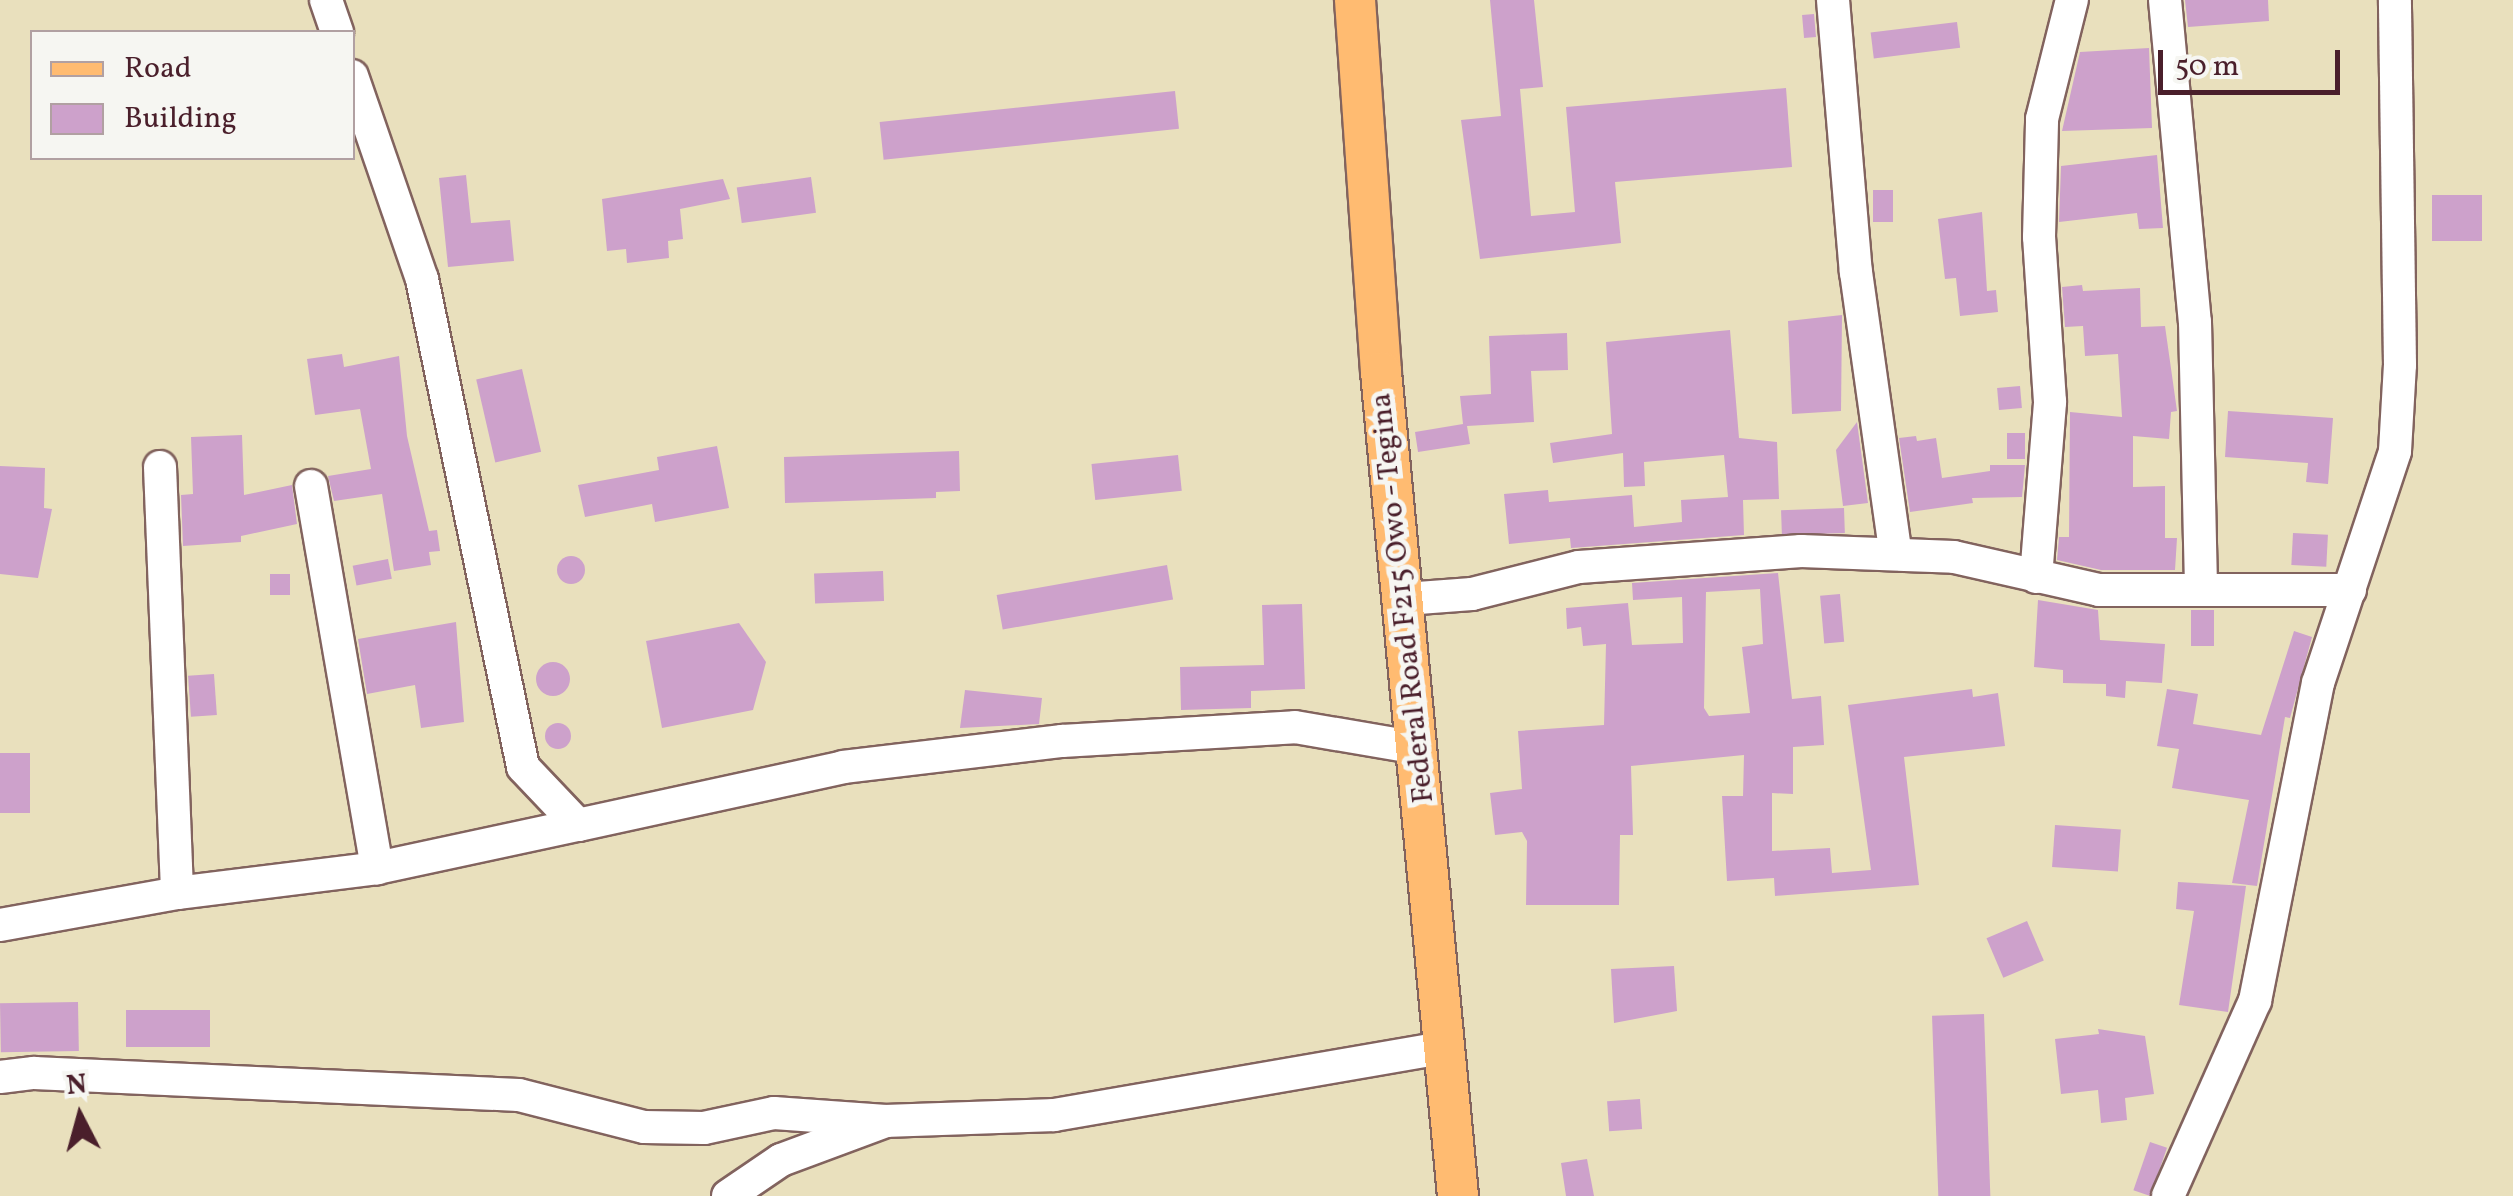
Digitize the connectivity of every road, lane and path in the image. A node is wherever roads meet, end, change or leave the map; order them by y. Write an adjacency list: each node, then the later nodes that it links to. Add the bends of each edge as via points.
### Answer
1 (1355, 0): 13 (main road, Federal Road F215 Owo - Tegina)
2 (1833, 0): 9 (street, via 1856,272)
3 (2072, 0): 10 (street, via 2042,119 2040,237 2050,402)
4 (2165, 0): 11 (street, via 2195,322)
5 (2395, 0): 12 (street, via 2399,422)
6 (355, 85): 15 (street, via 422,279 523,767)
7 (160, 466): 17 (street)
8 (311, 486): 16 (street)
9 (1895, 551): 10 (street); 13 (street, via 1578,566 1472,594)
10 (2036, 577): 11 (street, via 2099,590)
11 (2201, 588): 12 (street)
12 (2350, 590): 24 (street, via 2296,776 2255,1002)
13 (1405, 598): 14 (main road, Federal Road F215 Owo - Tegina)
14 (1418, 748): 15 (street, via 1296,727 1062,741 843,766); 19 (main road, Federal Road F215 Owo - Tegina)
15 (578, 824): 16 (street)
16 (377, 868): 17 (street)
17 (177, 892): 18 (street)
18 (0, 925)
19 (1446, 1047): 21 (street, via 1054,1115); 23 (main road, Federal Road F215 Owo - Tegina)
20 (0, 1077): 21 (street, via 518,1095 644,1126 704,1128 774,1113)
21 (886, 1121): 22 (street, via 781,1160)
22 (728, 1196)
23 (1458, 1196)
24 (2168, 1196)

